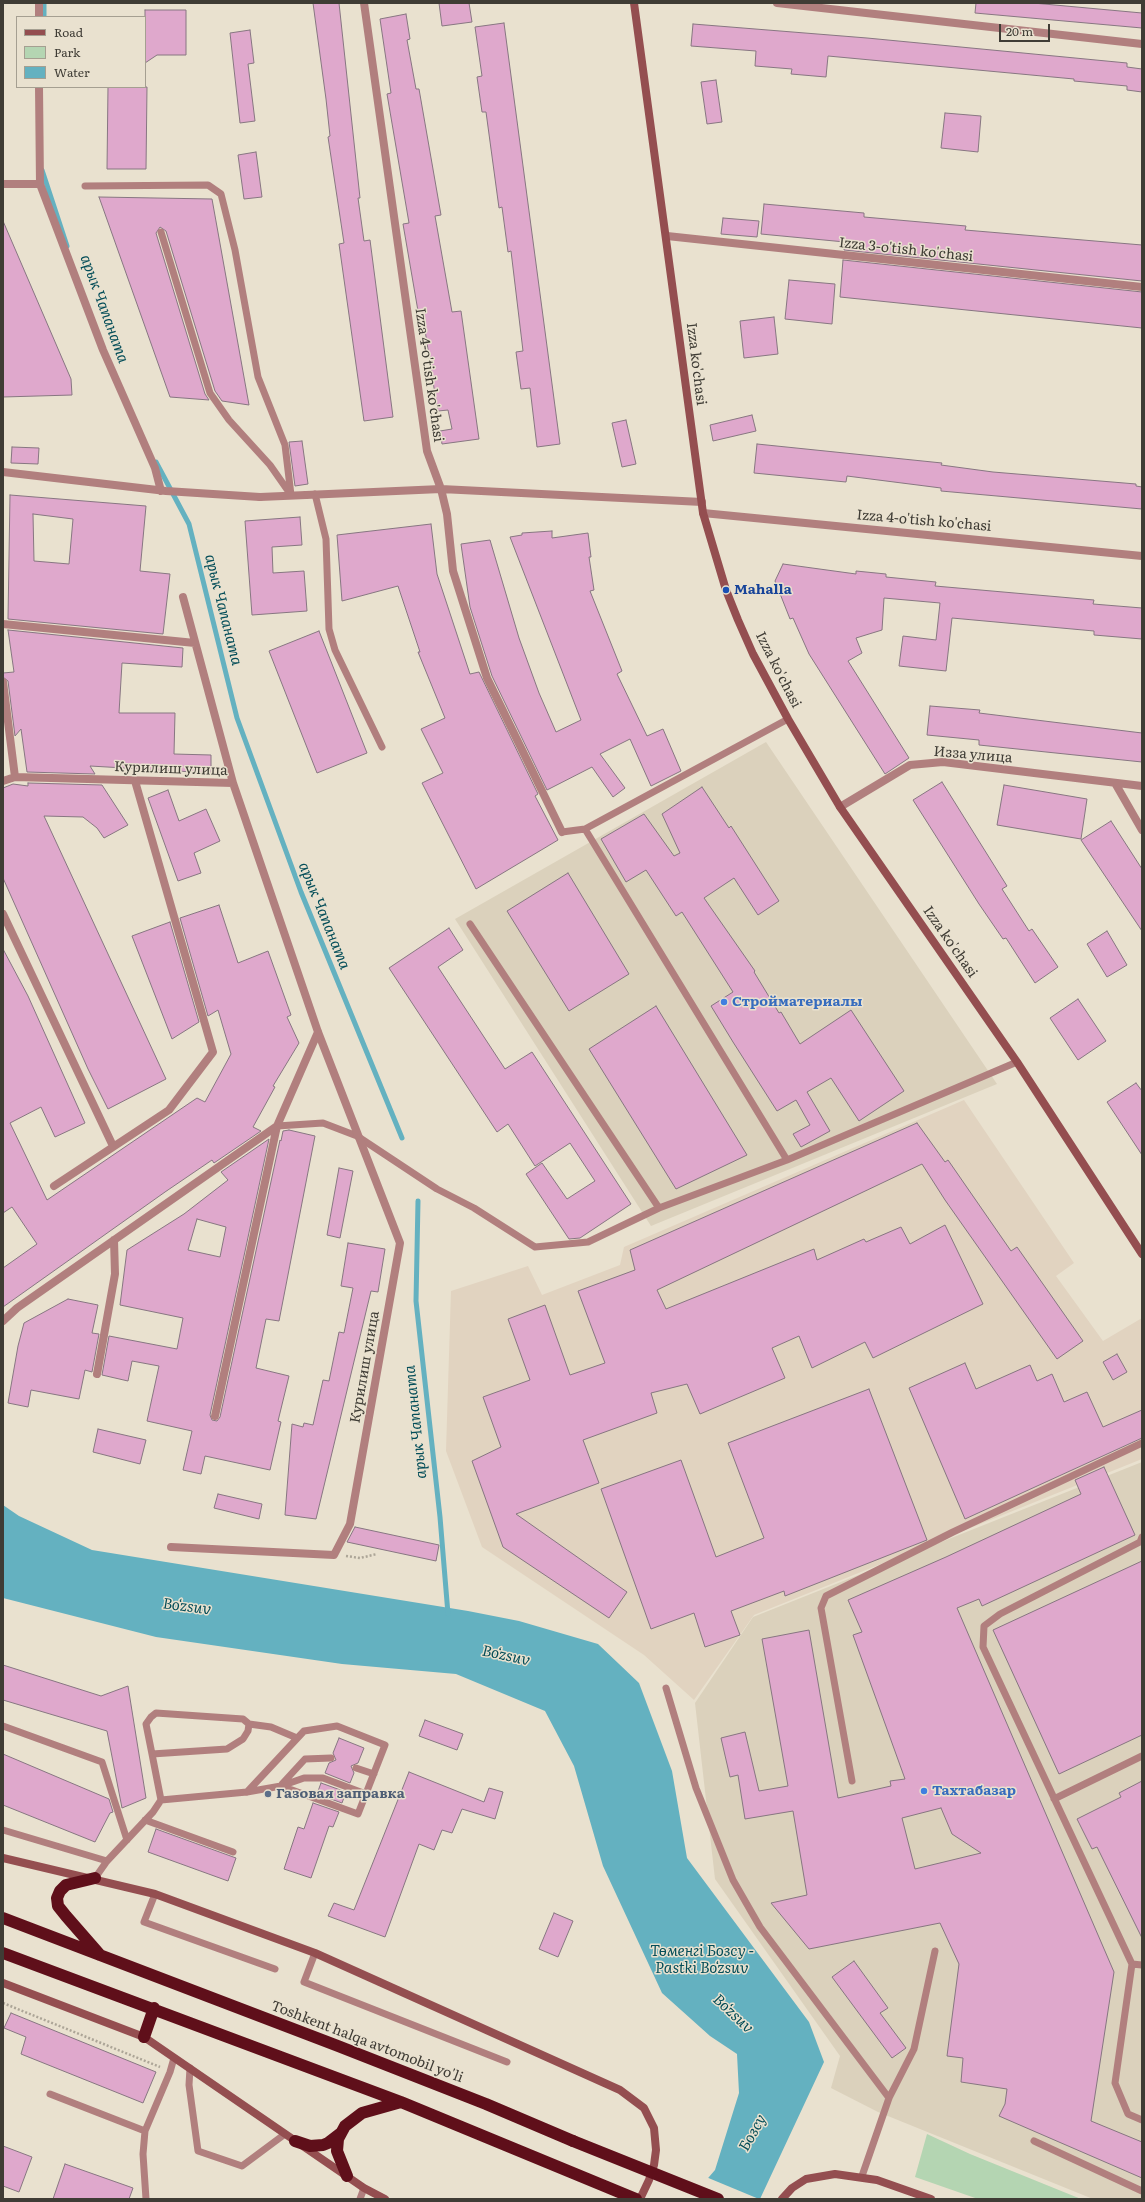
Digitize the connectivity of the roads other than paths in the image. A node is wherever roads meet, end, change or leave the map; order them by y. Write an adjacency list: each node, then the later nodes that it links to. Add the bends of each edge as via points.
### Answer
1 (39, 3): 5 (street)
2 (364, 3): 15 (street, Izza 4-o'tish ko'chasi, via 427,451)
3 (634, 3): 12 (street, Izza ko'chasi)
4 (776, 3): 6 (street)
5 (39, 16)
6 (1142, 44)
7 (38, 88): 9 (street)
8 (3, 184): 9 (street)
9 (40, 184): 16 (street, via 102,350)
10 (85, 186): 17 (lane, via 208,185 221,194 235,250 258,377 285,445)
11 (162, 232): 17 (lane, via 210,393 229,420 270,465)
12 (667, 236): 13 (street, Izza 3-o'tish ko'chasi); 19 (street, Izza ko'chasi)
13 (1142, 287)
14 (3, 472): 16 (street)
15 (441, 489): 18 (street); 19 (street); 37 (street, Izza 4-o'tish ko'chasi, via 447,514 453,571 487,678)
16 (163, 491): 17 (street, bridge, via 260,497)
17 (291, 495): 18 (street, bridge)
18 (311, 495): 27 (lane, via 326,539 329,630)
19 (702, 502): 20 (street, Izza ko'chasi)
20 (704, 513): 21 (street, Izza 4-o'tish ko'chasi); 26 (street, Izza ko'chasi, via 726,590 738,620)
21 (1142, 556)
22 (183, 597): 24 (street)
23 (3, 624): 24 (street)
24 (195, 643): 32 (street)
25 (3, 682): 28 (street)
26 (788, 719): 34 (street, Izza ko'chasi); 35 (lane)
27 (382, 747)
28 (15, 777): 29 (street); 30 (street, Курилиш улица)
29 (3, 781)
30 (135, 781): 32 (street, Курилиш улица); 44 (street, via 213,1052 169,1110)
31 (1115, 782): 33 (street, Изза улица); 34 (street, Изза улица, via 943,762 910,765); 36 (street)
32 (233, 783): 40 (street, Курилиш улица)
33 (1142, 786)
34 (840, 806): 41 (street, Izza ko'chasi)
35 (584, 829): 37 (lane); 45 (lane)
36 (1142, 830)
37 (562, 832)
38 (3, 914): 44 (street)
39 (470, 924): 47 (lane)
40 (318, 1032): 42 (street); 43 (street, Курилиш улица)
41 (1017, 1062): 45 (lane); 49 (street, Izza ko'chasi)
42 (277, 1126): 43 (lane, via 323,1123); 48 (street); 52 (street)
43 (357, 1136): 47 (lane, via 437,1189 474,1208 536,1247 588,1242); 55 (street, Курилиш улица, via 400,1243 350,1524 334,1555)
44 (113, 1146): 46 (street)
45 (787, 1160): 47 (lane)
46 (54, 1186)
47 (659, 1208)
48 (114, 1240): 50 (street, via 17,1308); 51 (street, via 115,1274)
49 (1142, 1254)
50 (3, 1321)
51 (97, 1374)
52 (215, 1416)
53 (1142, 1443): 65 (lane, via 953,1532 826,1596 821,1608)
54 (1142, 1536): 69 (lane, via 1140,1542 1000,1614 984,1626 983,1647)
55 (171, 1548)
56 (666, 1688): 94 (lane, via 696,1788 733,1880 760,1927)
57 (249, 1724): 59 (lane, via 272,1727); 60 (lane, via 243,1739 227,1749); 60 (lane, via 243,1719 156,1713 146,1724)
58 (3, 1726): 73 (lane, via 102,1762)
59 (297, 1738): 64 (lane, via 304,1731 337,1726 385,1745); 67 (lane)
60 (152, 1754): 70 (lane)
61 (1142, 1756): 69 (lane)
62 (331, 1758): 66 (lane, via 305,1759)
63 (356, 1768): 64 (lane)
64 (374, 1774): 68 (lane)
65 (852, 1781)
66 (280, 1786): 67 (lane); 68 (lane, via 304,1778 323,1778); 68 (lane, via 358,1814)
67 (247, 1792): 70 (lane)
68 (366, 1794)
69 (1054, 1799): 84 (lane)
70 (161, 1800): 71 (lane)
71 (145, 1820): 73 (lane); 74 (lane)
72 (3, 1830): 76 (lane)
73 (127, 1840): 76 (lane)
74 (233, 1852)
75 (3, 1858): 77 (street)
76 (107, 1861): 77 (lane)
77 (95, 1878): 78 (street); 83 (highway, via 62,1888 58,1894 58,1902 66,1916)
78 (155, 1894): 82 (street); 86 (lane, via 144,1922)
79 (3, 1918): 83 (highway, Toshkent halqa avtomobil yo'li)
80 (935, 1951): 94 (lane, via 914,2049)
81 (3, 1953): 88 (highway)
82 (315, 1953): 91 (lane, via 304,1982); 110 (street, via 599,2079 638,2102 652,2120 656,2150 653,2172)
83 (102, 1957): 111 (highway, Toshkent halqa avtomobil yo'li, bridge, via 486,2104)
84 (1132, 1964): 85 (lane); 96 (lane, via 1115,2083 1128,2114)
85 (1142, 1965)
86 (275, 1969)
87 (3, 1983): 89 (street)
88 (154, 2008): 89 (highway); 95 (highway)
89 (144, 2037): 90 (street)
90 (174, 2058): 92 (street); 97 (lane)
91 (507, 2062)
92 (190, 2068): 99 (street); 99 (lane, via 188,2085 198,2151 242,2166)
93 (50, 2094): 97 (lane)
94 (889, 2098): 103 (lane)
95 (401, 2102): 98 (highway, via 362,2113 350,2121); 109 (highway)
96 (1142, 2120)
97 (145, 2132): 106 (lane, via 142,2154)
98 (341, 2133): 100 (highway, via 323,2145 310,2146); 102 (highway, via 337,2151)
99 (285, 2134): 100 (street)
100 (295, 2141): 102 (street)
101 (1034, 2141): 105 (lane)
102 (347, 2176): 104 (street)
103 (862, 2176): 112 (street, via 835,2174 814,2177 798,2184); 113 (street)
104 (364, 2188): 107 (lane); 108 (street)
105 (1142, 2191)
106 (146, 2199)
107 (360, 2199)
108 (386, 2199)
109 (636, 2199)
110 (640, 2199)
111 (718, 2199)
112 (782, 2199)
113 (931, 2199)

